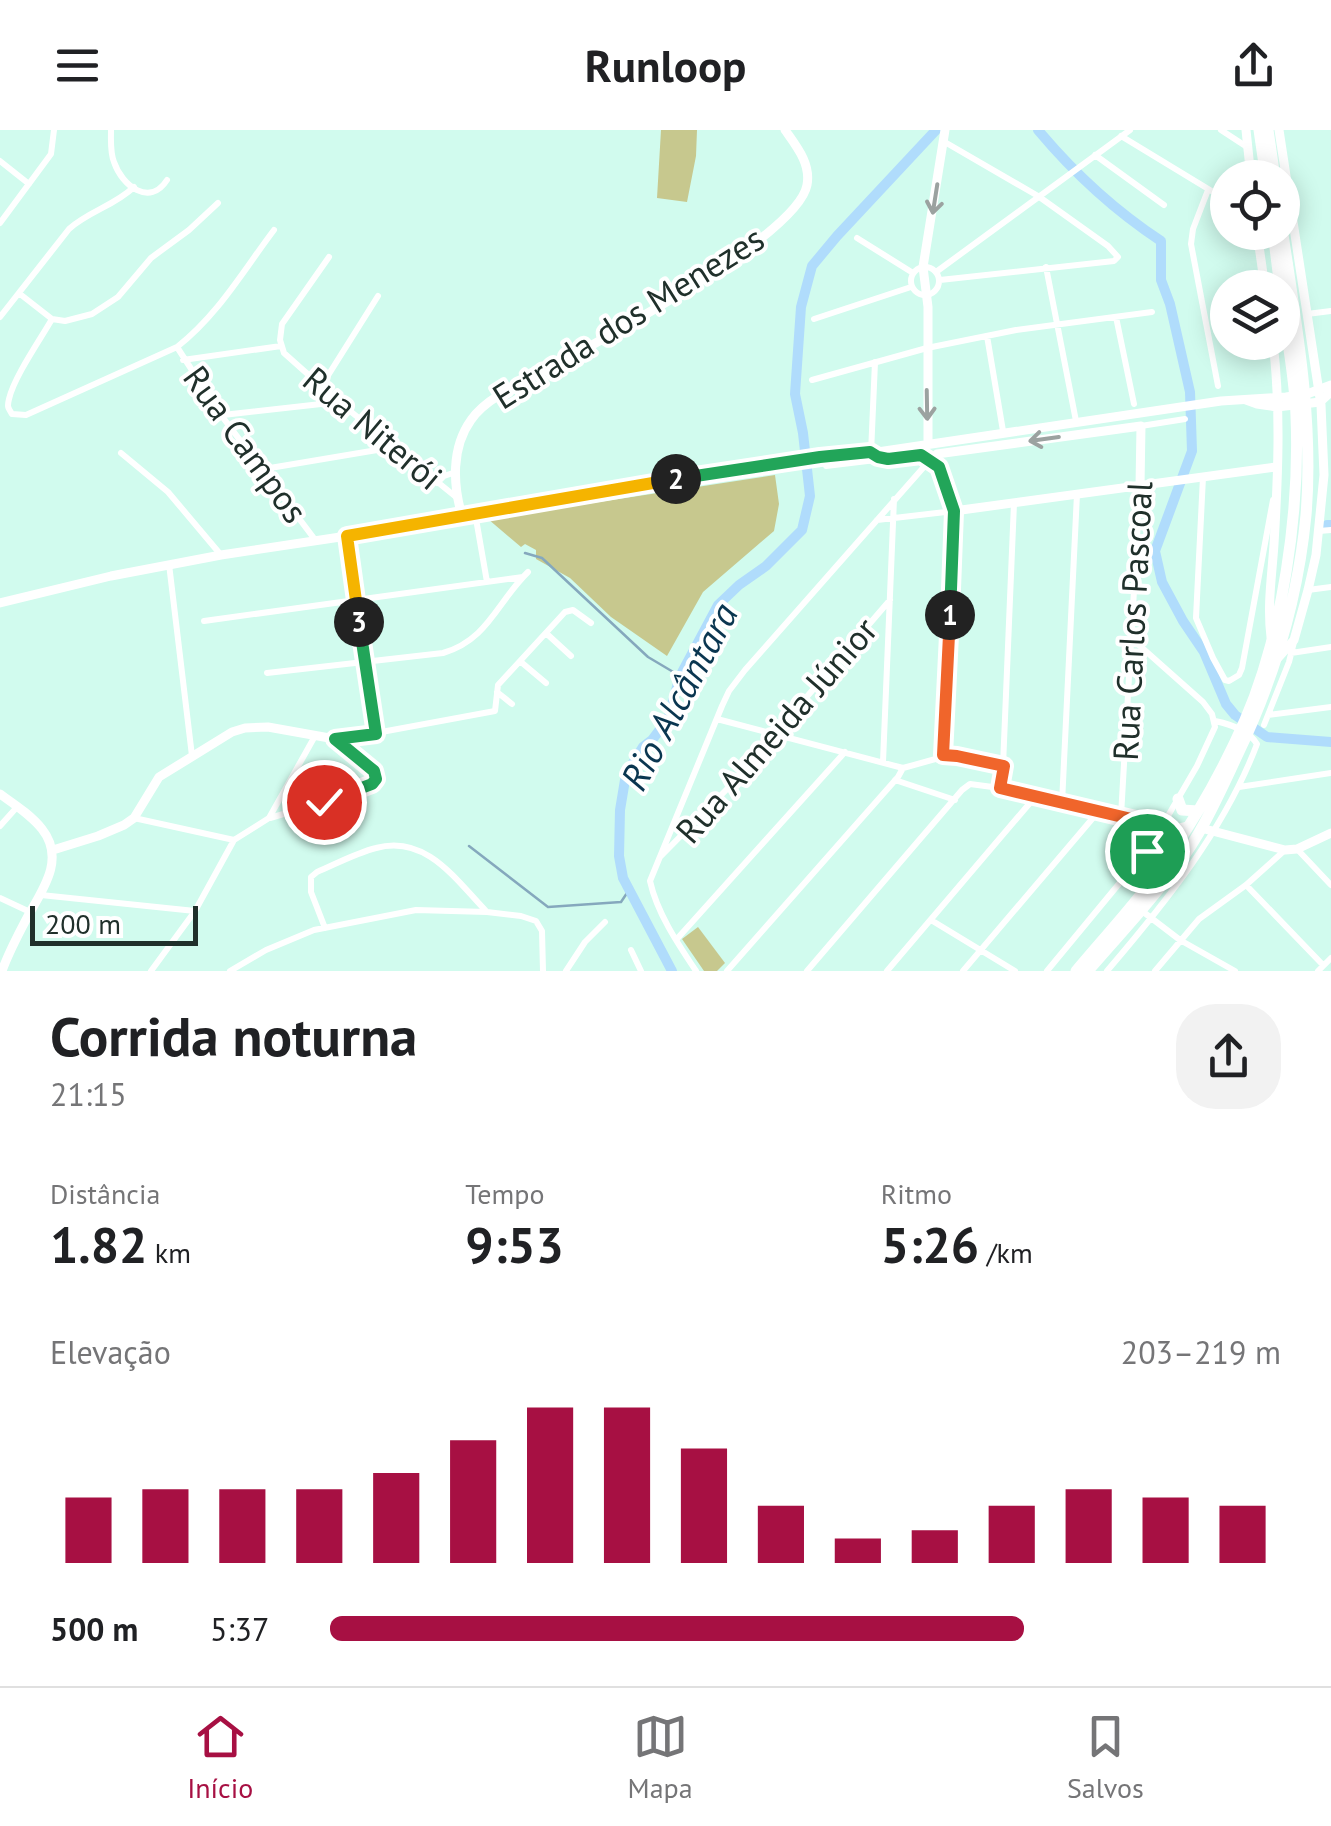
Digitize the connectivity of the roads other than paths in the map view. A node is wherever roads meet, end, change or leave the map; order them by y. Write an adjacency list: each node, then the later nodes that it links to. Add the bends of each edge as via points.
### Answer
1 (54, 130): 19 (street, via 51,154)
2 (111, 130): 20 (street, via 115,166)
3 (785, 130): 81 (main road, Estrada dos Menezes, via 807,168 796,209 727,264 483,406 462,436)
4 (1130, 130): 11 (street)
5 (1221, 130): 12 (street)
6 (1246, 130): 12 (main road)
7 (1260, 130): 15 (highway)
8 (1268, 130): 16 (highway)
9 (1280, 130): 40 (main road)
10 (944, 136): 22 (street); 30 (main road, one-way to 30)
11 (1121, 136): 13 (street); 21 (street)
12 (1248, 147): 14 (main road)
13 (1095, 155): 22 (street); 24 (street)
14 (1249, 160)
15 (1264, 160)
16 (1272, 160)
17 (0, 161): 19 (street)
18 (167, 180): 20 (street, via 152,194)
19 (30, 184): 25 (street)
20 (134, 187): 35 (street, via 69,229)
21 (1208, 190): 57 (street, via 1191,244)
22 (1038, 196): 31 (street, via 1118,257); 33 (street)
23 (218, 203): 43 (street, via 107,306 76,320)
24 (1164, 205)
25 (0, 222)
26 (274, 230): 48 (street, via 224,301)
27 (857, 238): 32 (street)
28 (1284, 250): 55 (highway)
29 (330, 257): 47 (street, Rua Niterói, via 286,316)
30 (923, 267): 32 (street); 33 (street); 37 (main road)
31 (1046, 267): 33 (street); 45 (street)
32 (912, 274): 34 (street)
33 (938, 276): 37 (street, via 937,290)
34 (911, 287): 37 (street); 44 (street)
35 (20, 294): 41 (street); 43 (street)
36 (378, 296): 56 (street)
37 (926, 296): 49 (main road)
38 (1331, 311): 40 (street)
39 (1152, 312): 42 (street)
40 (1306, 314): 59 (main road)
41 (0, 317)
42 (1116, 317): 45 (street); 61 (street)
43 (52, 319): 48 (street, via 8,400 12,414 26,415)
44 (814, 319)
45 (1057, 325): 46 (street); 67 (street)
46 (987, 336): 49 (street); 69 (street)
47 (281, 346): 50 (street); 56 (street, Rua Niterói)
48 (177, 347): 50 (street, Rua Campos)
49 (927, 348): 53 (street); 70 (main road, one-way to 70)
50 (184, 360): 64 (street, Rua Campos)
51 (1274, 360): 63 (main road)
52 (1293, 360): 55 (highway)
53 (876, 362): 54 (street); 73 (street)
54 (812, 380)
55 (1298, 384): 65 (highway)
56 (322, 385): 60 (street, Rua Niterói)
57 (1218, 386)
58 (1331, 388): 59 (main road); 62 (main road)
59 (1318, 390): 62 (main road); 63 (main road)
60 (340, 402): 64 (street); 72 (street, Rua Niterói)
61 (1134, 404)
62 (1324, 404): 63 (main road); 78 (main road)
63 (1278, 408): 67 (main road, via 1246,400); 79 (main road)
64 (222, 415): 80 (street, Rua Campos)
65 (1301, 416): 111 (highway, via 1288,558); 116 (highway, via 1306,513)
66 (1184, 419): 68 (street)
67 (1076, 421): 69 (main road)
68 (1141, 426): 71 (main road, one-way to 71); 84 (main road, Rua Carlos Pascoal)
69 (1003, 431): 70 (main road); 71 (main road)
70 (928, 444): 73 (main road); 75 (main road)
71 (1006, 444): 75 (main road)
72 (395, 447): 80 (street); 83 (street, Rua Niterói)
73 (870, 452): 76 (main road); 77 (main road)
74 (121, 453): 99 (street, via 168,492)
75 (933, 457): 76 (main road); 88 (street); 90 (main road)
76 (888, 459): 77 (street)
77 (823, 461): 91 (main road)
78 (1328, 462): 95 (main road)
79 (1276, 467): 82 (main road); 85 (main road)
80 (264, 469): 98 (street, Rua Campos)
81 (456, 472): 83 (street); 87 (main road, Estrada dos Menezes)
82 (1203, 477): 84 (main road); 85 (street, via 1196,618 1230,681 1242,668)
83 (438, 483): 87 (street, Rua Niterói)
84 (1140, 486): 86 (main road); 110 (street, Rua Carlos Pascoal)
85 (1275, 491): 111 (main road)
86 (1077, 494): 89 (main road); 148 (street)
87 (457, 497): 92 (main road, Estrada dos Menezes)
88 (894, 499): 93 (street); 94 (street)
89 (1014, 503): 90 (main road); 137 (street)
90 (954, 511): 93 (street); 134 (street)
91 (475, 514): 92 (main road); 101 (street)
92 (462, 516): 97 (main road)
93 (894, 519): 94 (street); 105 (street)
94 (877, 520): 125 (street, via 729,691)
95 (1323, 525): 96 (street); 103 (main road)
96 (1331, 530)
97 (347, 536): 98 (main road); 104 (main road)
98 (316, 541): 99 (main road)
99 (222, 555): 100 (main road)
100 (169, 564): 106 (main road); 135 (street)
101 (487, 582): 104 (street); 117 (street, via 526,575 482,632 458,648)
102 (1331, 587): 103 (street)
103 (1308, 590): 112 (main road)
104 (356, 600): 107 (street); 117 (main road)
105 (890, 600): 129 (street, Rua Almeida Júnior); 136 (street)
106 (0, 603)
107 (204, 621)
108 (591, 623): 109 (street, via 570,609)
109 (547, 634): 115 (street); 118 (street)
110 (1131, 638): 126 (street); 153 (street, Rua Carlos Pascoal)
111 (1271, 640): 127 (highway)
112 (1294, 640): 114 (street); 116 (main road)
113 (1331, 647): 114 (street)
114 (1291, 653): 124 (street)
115 (571, 656)
116 (1277, 659): 127 (highway)
117 (365, 660): 119 (street); 128 (main road)
118 (520, 662): 120 (street); 121 (street)
119 (267, 673)
120 (546, 683)
121 (497, 691): 122 (street); 128 (street, via 492,713)
122 (512, 704)
123 (1331, 707): 124 (street)
124 (1268, 715): 127 (street)
125 (717, 719): 129 (street); 152 (street)
126 (1215, 720): 131 (street, via 1252,736); 147 (street)
127 (1255, 720): 131 (highway)
128 (376, 734): 132 (main road)
129 (776, 734): 133 (street); 157 (street, Rua Almeida Júnior)
130 (316, 735): 132 (main road); 135 (main road, via 244,728); 155 (street)
131 (1247, 738): 141 (street); 146 (highway); 151 (highway)
132 (335, 739): 155 (street, via 374,771 375,782)
133 (844, 752): 136 (street); 178 (street)
134 (943, 755): 137 (street); 138 (street)
135 (192, 756): 154 (main road, via 159,777)
136 (883, 762): 138 (street)
137 (1004, 766): 142 (street)
138 (903, 768): 140 (street)
139 (1331, 773): 141 (street)
140 (895, 780): 145 (street); 191 (street)
141 (1238, 787): 146 (street)
142 (1000, 788): 144 (street); 145 (street, via 974,784)
143 (0, 794): 149 (main road)
144 (1036, 797): 148 (street); 175 (street)
145 (956, 798): 192 (street)
146 (1224, 798): 158 (highway)
147 (1178, 800): 151 (highway, via 1182,810); 159 (street)
148 (1062, 803): 150 (street)
149 (17, 807): 156 (street); 162 (main road, via 42,829)
150 (1099, 811): 153 (street); 180 (street)
151 (1198, 811): 158 (highway)
152 (677, 815): 157 (street); 164 (street)
153 (1122, 816): 159 (street)
154 (134, 818): 161 (street); 162 (main road)
155 (268, 818): 161 (street)
156 (0, 826)
157 (692, 827): 164 (street, Rua Almeida Júnior)
158 (1202, 828): 159 (street); 163 (main road); 165 (highway); 170 (highway); 174 (street)
159 (1158, 832): 165 (highway); 196 (street)
160 (1331, 834): 163 (main road)
161 (234, 840): 171 (street)
162 (52, 850): 168 (main road)
163 (1291, 850): 166 (street); 167 (street)
164 (659, 858): 178 (street, via 650,886)
165 (1165, 862): 197 (highway)
166 (1246, 885): 179 (street); 183 (street)
167 (1331, 885)
168 (41, 895): 171 (street); 172 (main road)
169 (0, 898): 172 (street)
170 (1140, 910): 174 (street); 198 (highway)
171 (195, 911): 185 (street)
172 (30, 912): 184 (main road)
173 (487, 912): 177 (street, via 416,910); 177 (street, via 436,859 413,847 386,846 311,877); 187 (street, via 540,924)
174 (1152, 919): 179 (street); 199 (street)
175 (931, 920): 180 (street); 193 (street)
176 (606, 922): 188 (street)
177 (325, 928): 186 (street)
178 (676, 940): 190 (street)
179 (1180, 940): 200 (street); 201 (street)
180 (981, 949): 194 (street); 195 (street)
181 (631, 950): 189 (street)
182 (1331, 958): 183 (street)
183 (1320, 968)
184 (2, 971)
185 (151, 971)
186 (230, 971)
187 (543, 971)
188 (566, 971)
189 (640, 971)
190 (696, 971)
191 (727, 971)
192 (807, 971)
193 (887, 971)
194 (963, 971)
195 (1014, 971)
196 (1047, 971)
197 (1076, 971)
198 (1088, 971)
199 (1108, 971)
200 (1155, 971)
201 (1235, 971)

